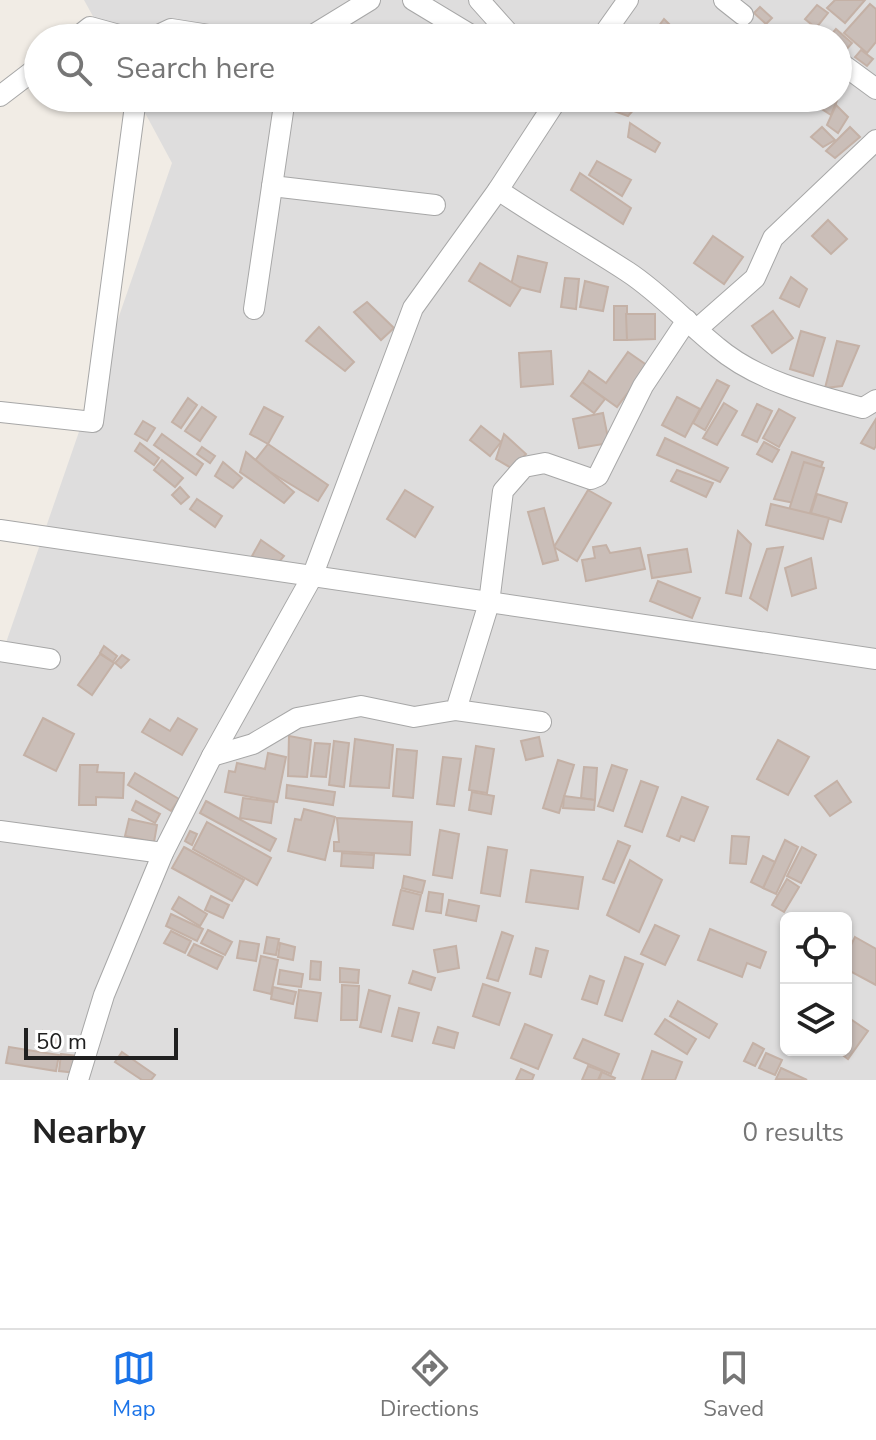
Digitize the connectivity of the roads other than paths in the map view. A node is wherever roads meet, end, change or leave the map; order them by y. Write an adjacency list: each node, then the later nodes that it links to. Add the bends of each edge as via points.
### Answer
1 (370, 0): 7 (street)
2 (413, 0): 8 (street)
3 (479, 0): 9 (street)
4 (628, 0): 10 (street)
5 (724, 0): 6 (street)
6 (743, 15)
7 (331, 24)
8 (453, 24)
9 (500, 24)
10 (611, 24)
11 (852, 71): 13 (street)
12 (24, 78): 14 (street)
13 (876, 89)
14 (0, 96)
15 (134, 112): 25 (street, via 93,422)
16 (283, 112): 19 (street)
17 (549, 112): 20 (street)
18 (876, 140): 23 (street, via 773,238 755,278)
19 (272, 186): 21 (street); 22 (street)
20 (498, 190): 23 (street, via 630,273); 27 (street, via 413,308)
21 (435, 205)
22 (254, 309)
23 (692, 325): 24 (street, via 737,361 791,387 863,408); 28 (street, via 643,386 598,476 591,479 545,463 524,467 510,480 503,491)
24 (876, 400)
25 (0, 412)
26 (0, 530): 27 (street)
27 (312, 577): 28 (street); 34 (street)
28 (489, 603): 31 (street); 32 (street)
29 (0, 651): 30 (street)
30 (50, 659)
31 (876, 659)
32 (456, 710): 33 (street); 34 (street, via 414,717 348,708 297,718 253,744)
33 (541, 722)
34 (212, 756): 36 (street)
35 (0, 831): 36 (street)
36 (163, 853): 37 (street, via 104,995)
37 (78, 1080)

